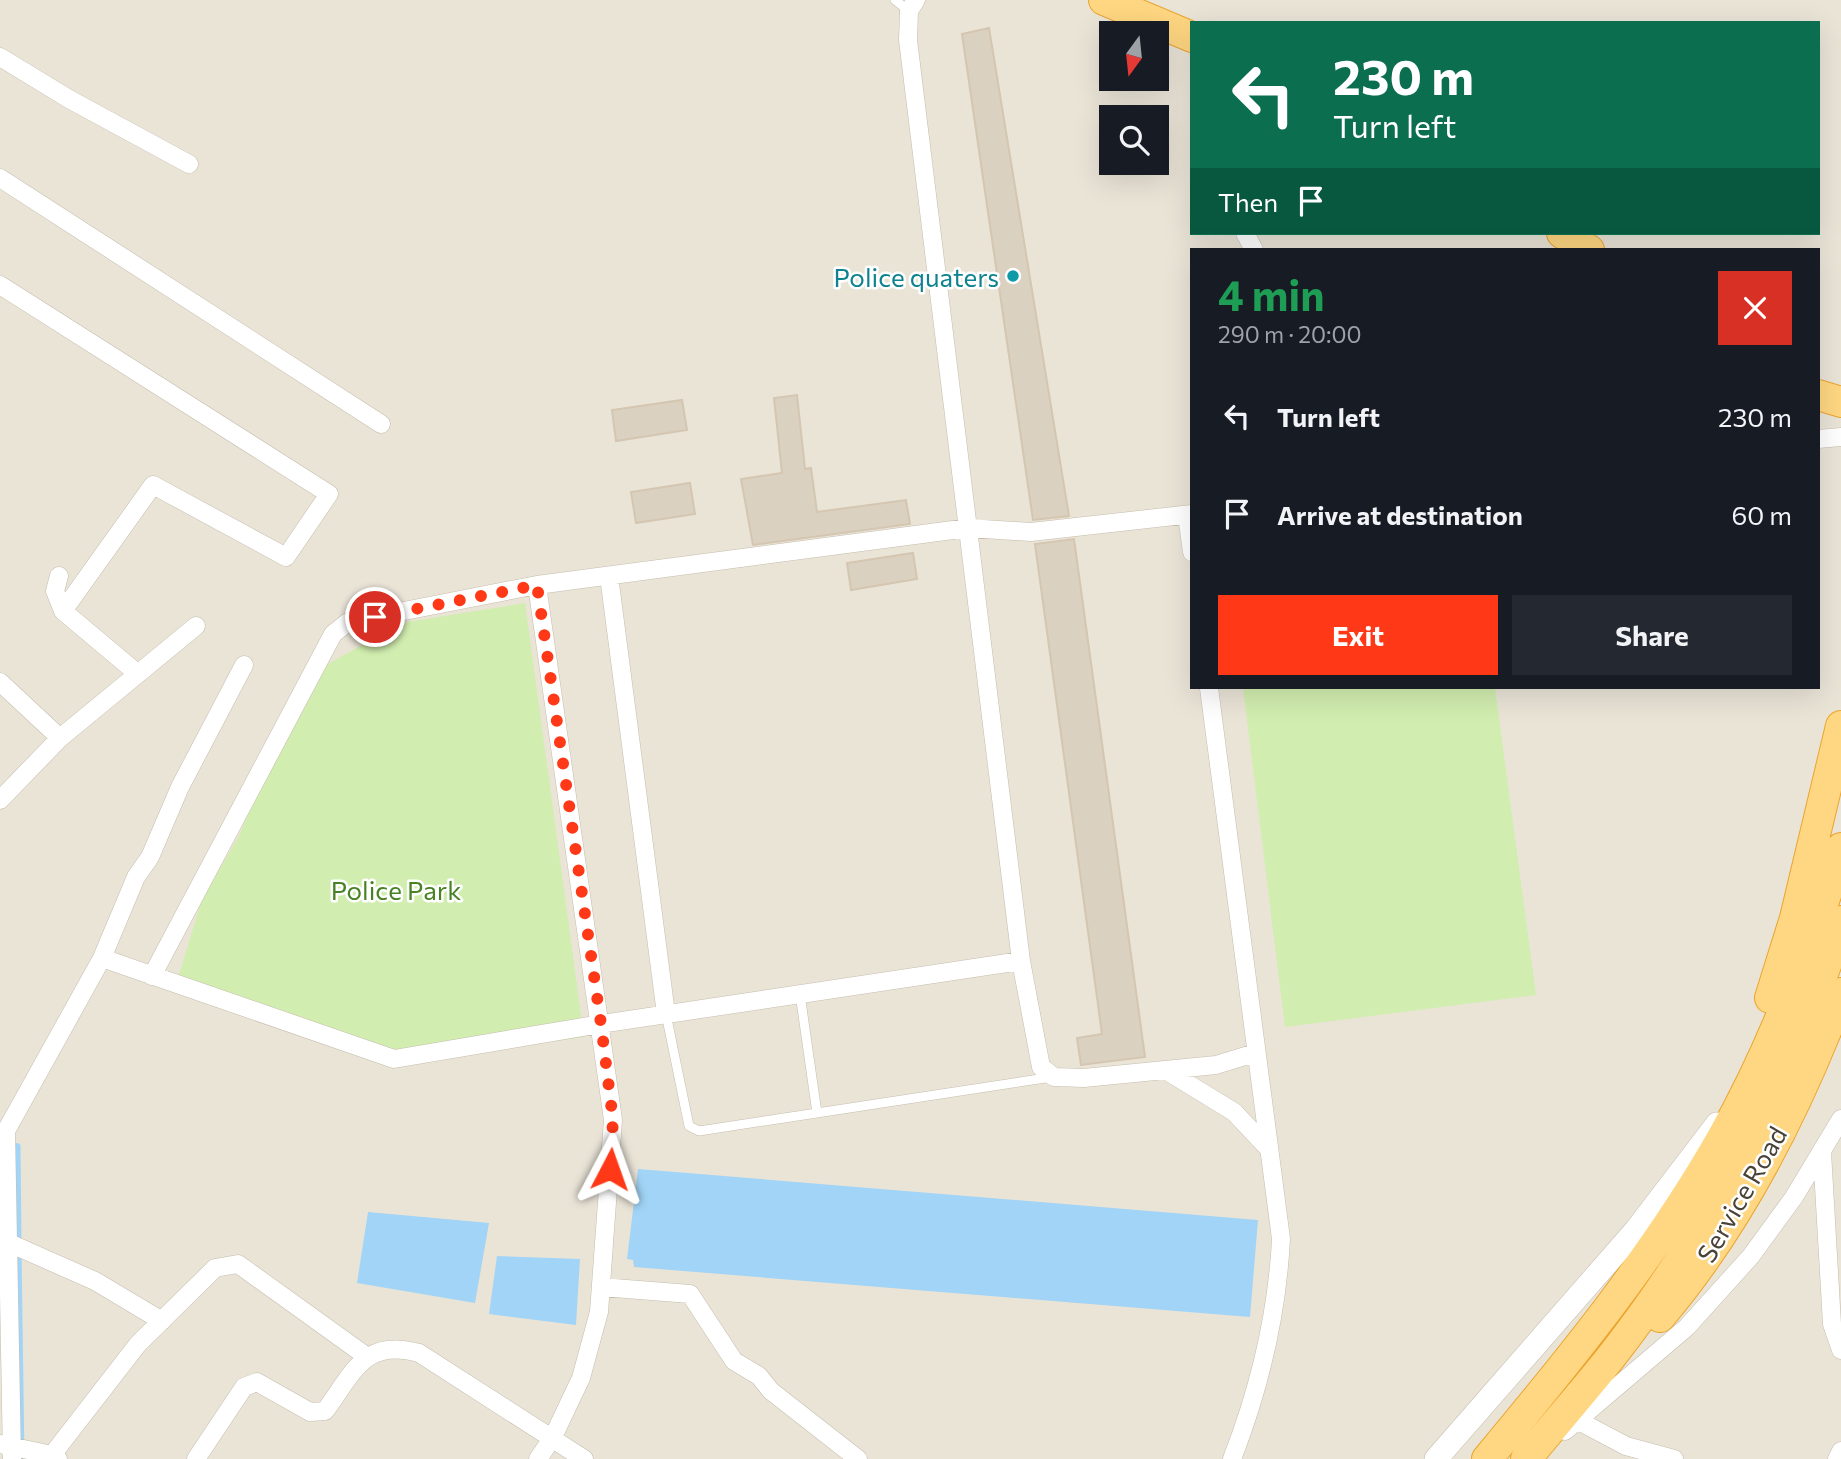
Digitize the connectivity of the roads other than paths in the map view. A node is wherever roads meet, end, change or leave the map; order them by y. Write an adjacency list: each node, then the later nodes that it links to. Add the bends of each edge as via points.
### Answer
1 (1104, 0): 3 (highway)
2 (906, 4): 18 (street)
3 (1190, 36)
4 (0, 57): 5 (street)
5 (190, 164)
6 (0, 178): 14 (street)
7 (1565, 235): 8 (highway)
8 (1586, 248)
9 (0, 285): 22 (street, via 329,494 286,558 153,485)
10 (1820, 380): 11 (highway)
11 (1841, 380)
12 (1820, 396): 13 (highway)
13 (1841, 402)
14 (381, 424)
15 (1841, 437): 16 (street)
16 (1820, 439)
17 (1189, 514): 18 (street, via 1031,532)
18 (968, 528): 20 (street); 34 (street)
19 (59, 576): 22 (street, via 55,591)
20 (609, 576): 21 (street); 38 (street)
21 (537, 585): 35 (street, via 348,622 333,634); 39 (street)
22 (62, 611): 25 (street)
23 (196, 626): 25 (street)
24 (244, 665): 33 (street, via 136,877)
25 (138, 674): 29 (street)
26 (0, 682): 29 (street)
27 (1209, 689): 40 (street)
28 (1841, 726): 43 (highway)
29 (60, 738): 30 (street)
30 (0, 800)
31 (1841, 848): 43 (highway, via 1812,941)
32 (1841, 921): 55 (highway, via 1800,1036 1745,1149 1695,1234)
33 (102, 958): 35 (street); 46 (street)
34 (1021, 961): 37 (street); 42 (street, via 1041,1067)
35 (152, 975): 39 (street, via 394,1059)
36 (1841, 993): 55 (highway, Service Road, via 1744,1198 1688,1284 1648,1331)
37 (800, 994): 38 (street); 44 (lane)
38 (666, 1014): 39 (street); 44 (lane, via 689,1126 699,1131)
39 (601, 1024): 50 (street, via 613,1120)
40 (1255, 1053): 41 (street, via 1216,1065); 47 (street)
41 (1167, 1071): 42 (street); 47 (street, via 1234,1112)
42 (1054, 1076): 44 (lane)
43 (1752, 1077): 66 (street, via 1636,1230); 67 (highway, via 1680,1208 1585,1341)
44 (817, 1113)
45 (1841, 1119): 48 (street)
46 (3, 1129): 49 (street)
47 (1268, 1148): 65 (street, via 1281,1239 1278,1293 1266,1360)
48 (1822, 1153): 53 (street, via 1832,1324); 56 (street, via 1751,1256 1687,1327)
49 (9, 1243): 51 (street, via 96,1281); 52 (street)
50 (601, 1287): 57 (street, via 581,1378); 64 (street, via 690,1294 734,1361 759,1376 771,1391)
51 (162, 1321): 54 (street, via 215,1268 239,1264); 60 (street, via 138,1344)
52 (5, 1323): 58 (street)
53 (1841, 1350)
54 (366, 1356): 57 (street, via 395,1347 419,1353); 61 (street, via 325,1411 310,1412 257,1382 244,1387)
55 (1607, 1362): 68 (highway)
56 (1577, 1420): 69 (street); 70 (street, via 1626,1446)
57 (554, 1437): 62 (street); 63 (street)
58 (8, 1450): 60 (street)
59 (1841, 1451): 71 (street)
60 (55, 1457)
61 (196, 1459)
62 (538, 1459)
63 (584, 1459)
64 (858, 1459)
65 (1232, 1459)
66 (1436, 1459)
67 (1487, 1459)
68 (1526, 1459)
69 (1534, 1459)
70 (1674, 1459)
71 (1836, 1459)

